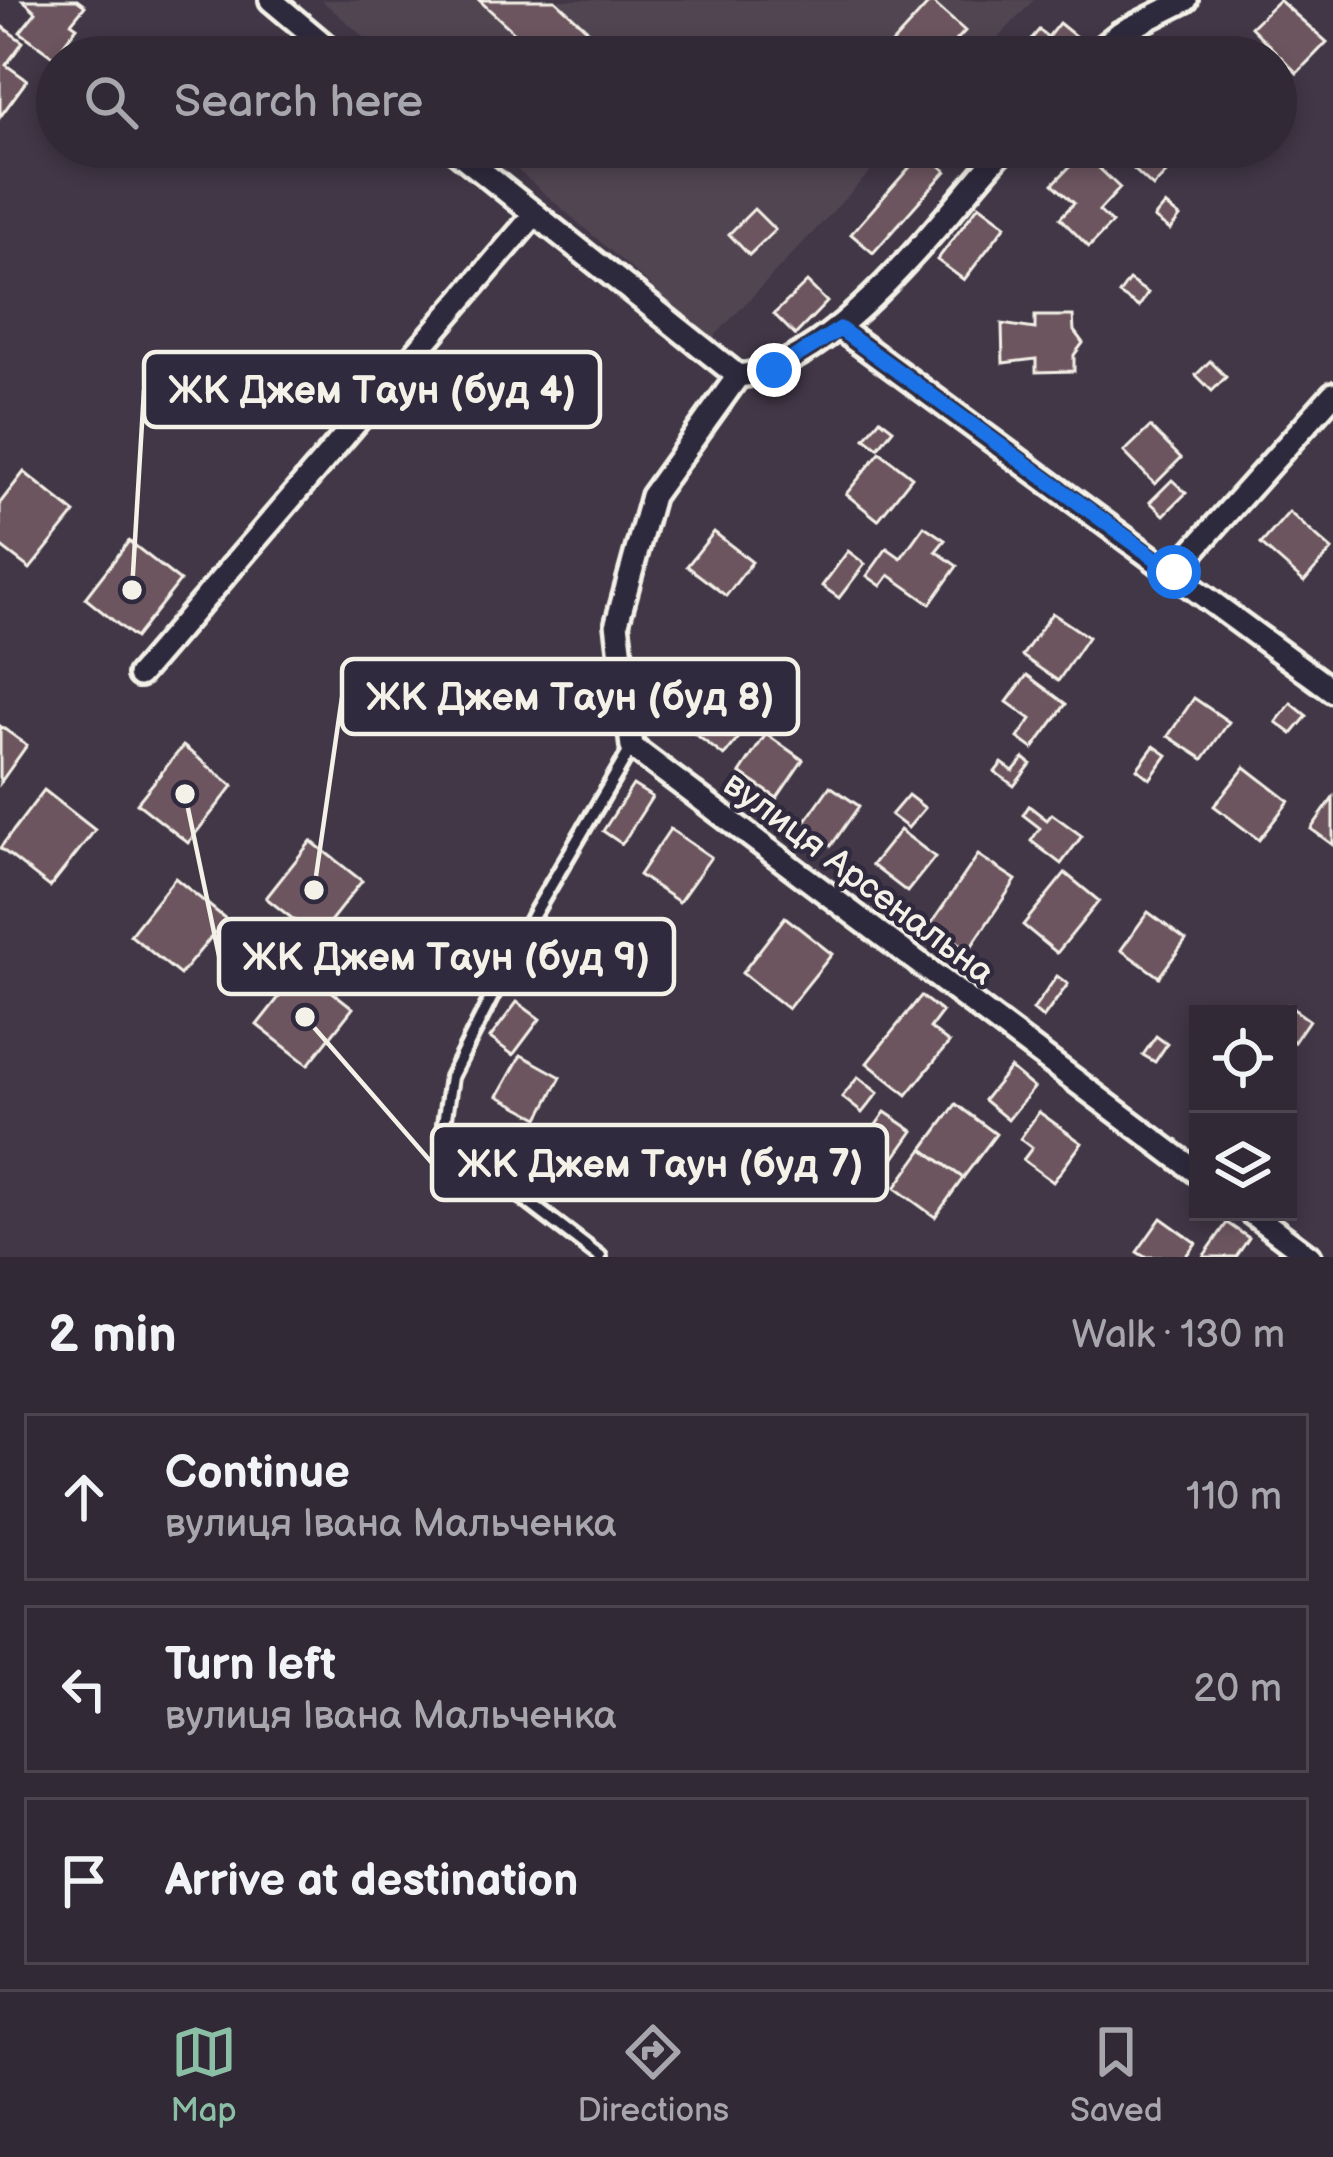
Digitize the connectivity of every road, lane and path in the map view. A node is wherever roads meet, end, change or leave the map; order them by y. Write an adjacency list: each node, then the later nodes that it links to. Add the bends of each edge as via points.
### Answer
1 (271, 0): 3 (street)
2 (1186, 0): 4 (street)
3 (314, 36)
4 (1119, 36)
5 (478, 168): 7 (street)
6 (987, 168): 8 (street)
7 (536, 214): 9 (street); 12 (street)
8 (840, 329): 9 (street, via 774,370); 11 (street)
9 (738, 376): 14 (street, via 652,496 617,623)
10 (1333, 394): 11 (street)
11 (1174, 572): 13 (street)
12 (139, 674)
13 (1333, 691)
14 (632, 747): 15 (street, вулиця Арсенальна); 17 (lane, via 451,1077 444,1124 452,1144)
15 (1189, 1166)
16 (1262, 1221): 18 (street)
17 (600, 1257)
18 (1310, 1257)

